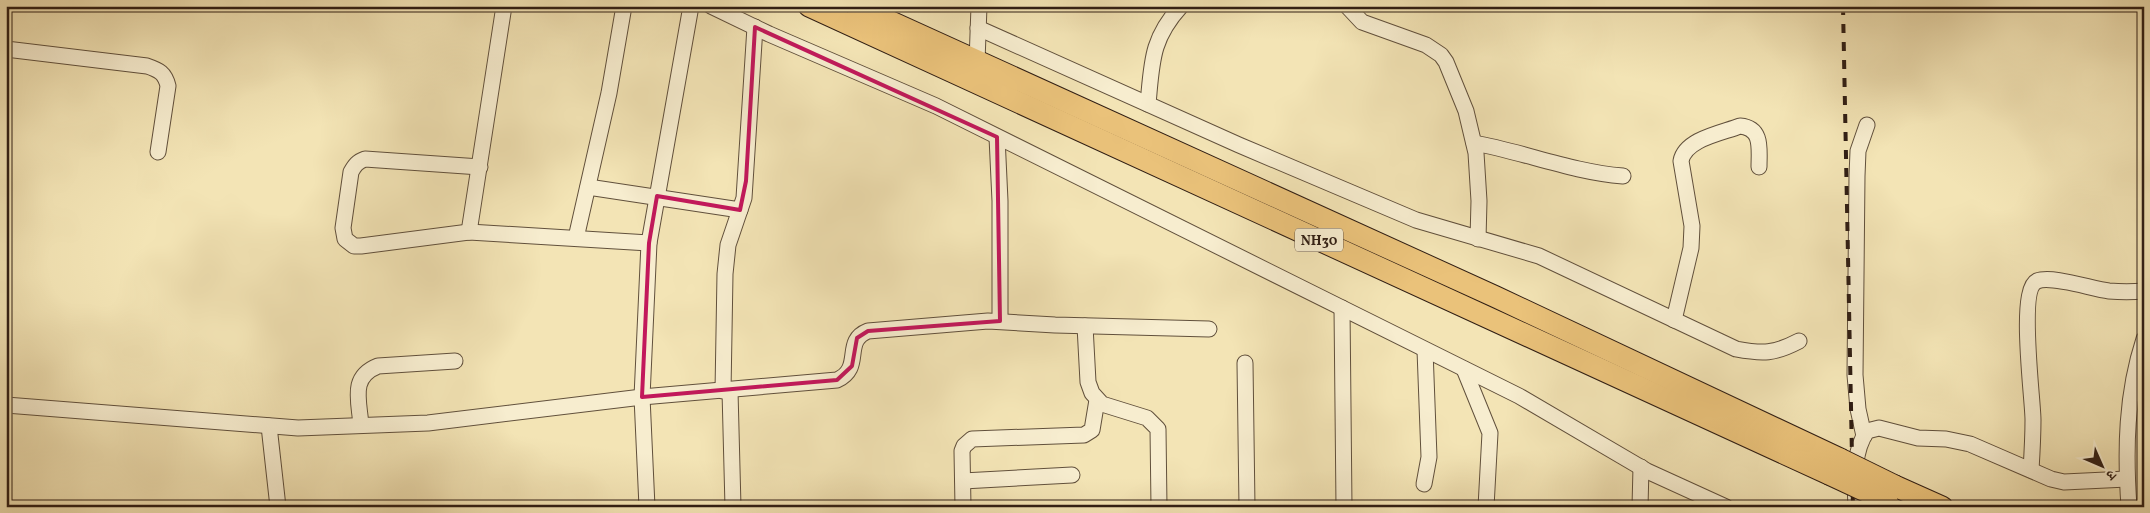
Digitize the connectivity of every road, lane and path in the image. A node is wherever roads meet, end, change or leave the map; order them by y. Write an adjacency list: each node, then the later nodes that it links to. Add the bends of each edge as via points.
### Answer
1 (504, 6): 19 (street)
2 (624, 6): 22 (street)
3 (692, 6): 23 (street)
4 (711, 6): 10 (street)
5 (808, 6): 49 (highway, NH30)
6 (856, 6): 13 (highway, NH30)
7 (979, 6): 11 (street)
8 (1180, 6): 14 (street, via 1159,34 1155,45)
9 (1347, 6): 17 (street, via 1362,22 1402,35 1440,55 1454,79)
10 (755, 28): 16 (street, via 936,106); 24 (street, via 748,99 746,180)
11 (978, 28): 13 (street); 14 (street)
12 (6, 49): 18 (street, via 158,70 166,77 168,86)
13 (977, 62): 49 (highway, NH30, via 1496,297)
14 (1148, 104): 27 (street, via 1416,220)
15 (1867, 124): 47 (street, via 1858,152 1855,375)
16 (997, 137): 30 (street); 32 (street)
17 (1474, 143): 21 (street, via 1582,171); 27 (street, via 1479,175)
18 (158, 152)
19 (480, 167): 25 (street); 25 (street, via 365,159 351,172 343,228 348,243 361,246)
20 (1759, 167): 31 (street, via 1759,139 1746,126 1691,145 1682,154 1692,226)
21 (1623, 176)
22 (588, 187): 23 (street); 26 (street)
23 (657, 196): 24 (street); 28 (street)
24 (740, 210): 41 (street, via 728,245 725,274)
25 (469, 232): 26 (street)
26 (576, 238): 28 (street)
27 (1478, 239): 31 (street, via 1538,256)
28 (649, 243): 42 (street)
29 (2144, 291): 50 (street, via 2110,291 2053,280 2034,283 2027,325 2033,420)
30 (1342, 308): 37 (street); 62 (street)
31 (1674, 320): 36 (street, via 1736,349 1761,354)
32 (1000, 321): 33 (street); 41 (street, via 868,331 857,338 852,366 837,380)
33 (1085, 326): 34 (street); 43 (street, via 1088,382)
34 (1210, 329)
35 (2144, 339): 52 (street, via 2135,366 2131,394)
36 (1799, 341)
37 (1425, 350): 40 (street); 54 (street, via 1428,457)
38 (456, 361): 45 (street, via 378,366 367,371 359,383)
39 (1245, 363): 61 (street)
40 (1464, 369): 48 (street, via 1519,396); 63 (street, via 1490,433)
41 (727, 391): 42 (street); 58 (street)
42 (642, 397): 45 (street, via 428,423); 57 (street)
43 (1097, 400): 53 (street, via 1092,430 1084,435 972,439 962,451); 60 (street, via 1147,418 1158,429)
44 (6, 405): 46 (street)
45 (361, 425): 46 (street)
46 (269, 426): 56 (street)
47 (1864, 436): 50 (street, via 1872,428 1879,428 1918,438 1970,444); 66 (street, via 1855,466)
48 (1642, 467): 64 (street); 65 (street)
49 (1834, 467): 55 (highway, NH30, bridge)
50 (2031, 470): 52 (street, via 2064,482)
51 (1072, 475): 53 (street)
52 (2127, 479): 68 (street)
53 (963, 481): 59 (street)
54 (1424, 484)
55 (1894, 498): 67 (highway, NH30)
56 (278, 507)
57 (647, 507)
58 (733, 507)
59 (963, 507)
60 (1159, 507)
61 (1247, 507)
62 (1344, 507)
63 (1486, 507)
64 (1640, 507)
65 (1726, 507)
66 (1856, 507)
67 (1942, 507)
68 (2129, 507)

